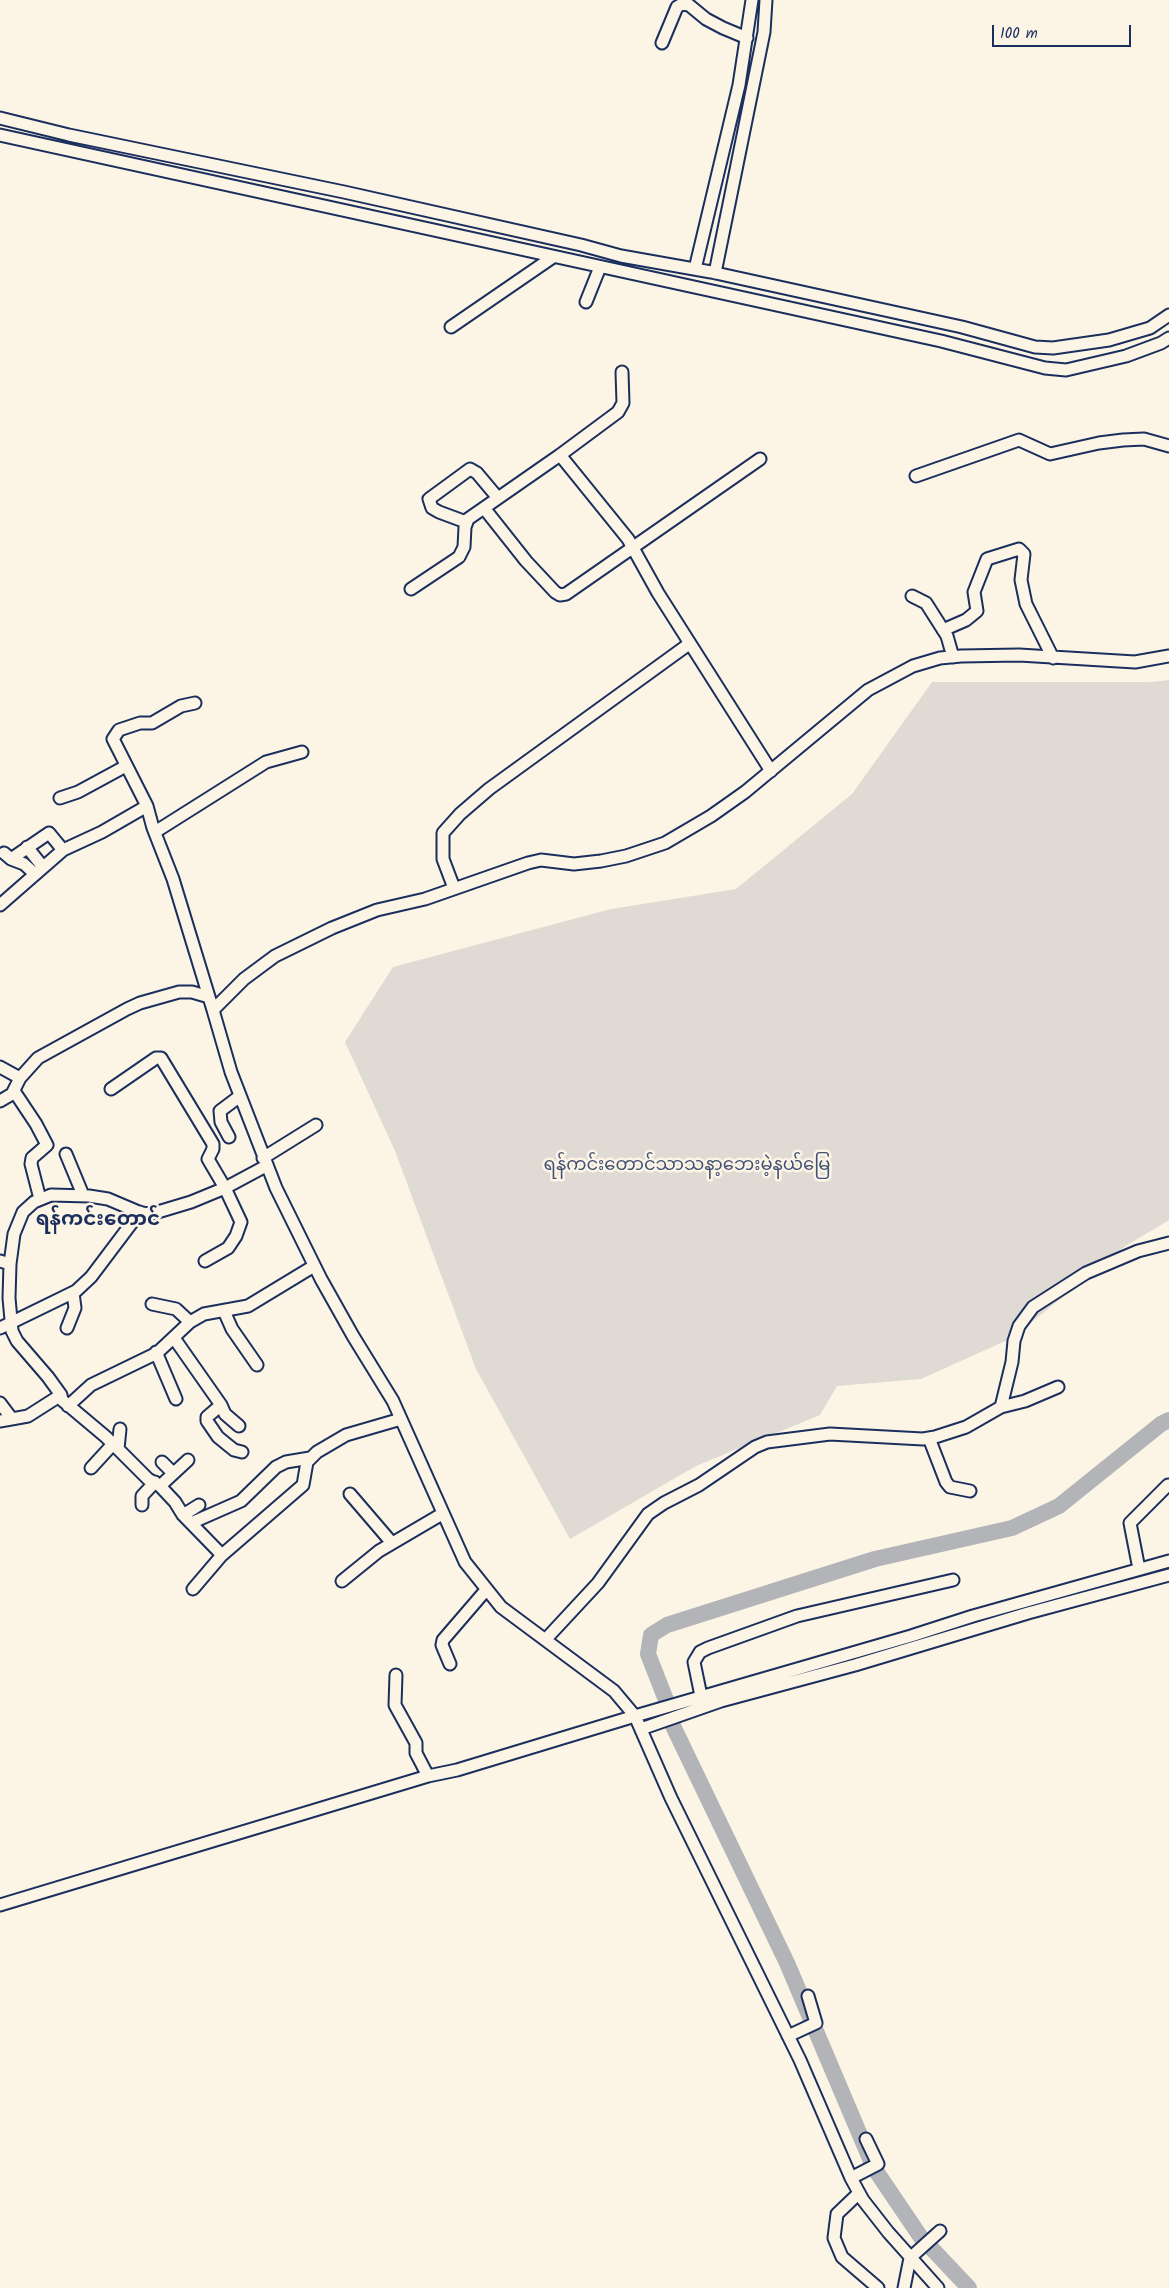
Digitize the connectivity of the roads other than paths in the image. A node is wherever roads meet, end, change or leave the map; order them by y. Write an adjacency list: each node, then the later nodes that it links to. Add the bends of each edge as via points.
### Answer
1 (752, 0): 3 (street)
2 (766, 0): 10 (street, via 764,32)
3 (747, 38): 4 (street, via 722,28 689,5 682,4 677,6); 9 (street)
4 (662, 43)
5 (0, 118): 9 (street, via 621,256)
6 (0, 135): 7 (street)
7 (553, 257): 8 (street); 13 (street)
8 (600, 267): 11 (street); 14 (street, via 941,341 1054,370 1126,356)
9 (697, 270): 10 (street)
10 (713, 273): 12 (street, via 962,327 1035,347 1054,348 1109,340 1150,328)
11 (586, 302)
12 (1169, 315)
13 (451, 327)
14 (1166, 340): 15 (street)
15 (1169, 353)
16 (622, 372): 18 (street, via 623,403 618,412)
17 (1169, 446): 20 (street, via 1144,439 1123,440 1050,454 1019,440)
18 (560, 455): 21 (street); 24 (street)
19 (760, 458): 24 (street)
20 (916, 476)
21 (498, 498): 22 (street); 23 (street, via 470,469 429,499 432,508)
22 (484, 508): 23 (street); 24 (street, via 526,561 560,595 571,591)
23 (466, 522): 25 (street, via 464,547 459,556)
24 (632, 547): 28 (street)
25 (411, 589)
26 (912, 596): 27 (street, via 926,603)
27 (943, 630): 30 (street); 31 (street, via 977,611 974,592 986,559 1019,548 1024,554 1021,580 1026,604)
28 (689, 644): 35 (street); 42 (street, via 489,789 460,814 443,833 443,859)
29 (1169, 656): 31 (street, via 1135,662)
30 (953, 657): 31 (street, via 1019,655); 35 (street, via 913,666 868,690)
31 (1053, 658)
32 (196, 703): 34 (street, via 181,706 152,723 119,730 112,739)
33 (302, 752): 38 (street, via 266,762)
34 (126, 766): 36 (street); 37 (street)
35 (771, 771): 42 (street, via 716,812 665,843 601,861 574,864 541,860)
36 (60, 798)
37 (147, 806): 38 (street); 40 (street)
38 (155, 832): 44 (street, via 173,879)
39 (27, 847): 40 (street, via 49,833); 41 (street); 41 (street, via 7,856)
40 (63, 850): 41 (street)
41 (39, 870): 43 (street)
42 (454, 888): 45 (street, via 425,899 377,910 301,942 259,967)
43 (0, 905)
44 (209, 998): 45 (street); 47 (street, via 186,991 140,1003 51,1050 32,1063)
45 (213, 1010): 50 (street)
46 (0, 1067): 47 (street)
47 (20, 1078): 49 (street)
48 (111, 1089): 56 (street, via 156,1058 161,1058 213,1144 208,1158)
49 (14, 1091): 51 (street); 58 (street, via 47,1145 32,1158 31,1164)
50 (240, 1096): 53 (street, via 220,1111); 55 (street)
51 (0, 1101)
52 (316, 1125): 55 (street)
53 (228, 1137)
54 (66, 1154): 57 (street)
55 (265, 1162): 56 (street); 63 (street)
56 (225, 1188): 59 (street, via 163,1211); 61 (street, via 240,1218 240,1227 228,1248)
57 (84, 1195): 58 (street, via 61,1194); 59 (street)
58 (40, 1199): 62 (street, via 23,1212)
59 (140, 1212): 64 (street, via 91,1277)
60 (1169, 1243): 80 (street, via 1138,1251 1086,1273 1033,1307 1023,1319 1014,1341)
61 (205, 1260)
62 (5, 1263): 68 (street)
63 (314, 1266): 66 (street, via 248,1306); 81 (street)
64 (73, 1293): 68 (street); 70 (street, via 75,1308)
65 (152, 1304): 67 (street, via 176,1309)
66 (224, 1310): 67 (street, via 204,1314); 73 (street, via 232,1329)
67 (190, 1322): 71 (street)
68 (12, 1323): 69 (street); 75 (street, via 12,1331 18,1341)
69 (0, 1328)
70 (68, 1328)
71 (174, 1338): 72 (street); 78 (street)
72 (156, 1352): 76 (street); 79 (street, via 96,1382)
73 (257, 1365)
74 (1058, 1387): 80 (street, via 1025,1401)
75 (61, 1395): 79 (street); 82 (street, via 28,1416)
76 (176, 1399)
77 (0, 1403): 82 (street)
78 (221, 1405): 83 (street, via 225,1414); 87 (street, via 207,1417 207,1421 218,1437 234,1450)
79 (68, 1406): 86 (street)
80 (1001, 1406): 85 (street, via 966,1427)
81 (401, 1419): 88 (street, via 346,1435); 99 (street)
82 (6, 1420)
83 (239, 1426)
84 (120, 1430): 86 (street)
85 (929, 1438): 95 (street, via 946,1482 950,1487); 111 (street, via 818,1435 755,1447 648,1514 598,1583)
86 (116, 1446): 91 (street); 93 (street)
87 (242, 1452)
88 (310, 1458): 100 (street, via 276,1467 241,1501); 102 (street, via 302,1485)
89 (188, 1460): 92 (street)
90 (162, 1462): 92 (street)
91 (91, 1468)
92 (173, 1474): 93 (street)
93 (157, 1484): 97 (street, via 142,1496); 100 (street)
94 (1168, 1484): 104 (street, via 1130,1523)
95 (970, 1491)
96 (350, 1494): 101 (street)
97 (142, 1505)
98 (199, 1505): 100 (street)
99 (442, 1514): 101 (street); 110 (street, via 465,1562)
100 (187, 1519): 102 (street)
101 (392, 1542): 107 (street)
102 (222, 1555): 109 (street)
103 (1169, 1561): 104 (street)
104 (1138, 1569): 108 (street)
105 (1169, 1575): 108 (street)
106 (953, 1580): 114 (street, via 798,1616 708,1648 700,1652 694,1662)
107 (342, 1581)
108 (1099, 1587): 114 (street, via 973,1616); 115 (street, via 902,1652)
109 (193, 1589)
110 (486, 1590): 111 (street, via 501,1606); 112 (street, via 443,1640)
111 (546, 1639): 115 (street, via 614,1692)
112 (450, 1664)
113 (396, 1675): 116 (street, via 395,1705 416,1743 416,1753)
114 (701, 1696): 115 (street)
115 (638, 1722): 116 (street); 119 (street, via 683,1823)
116 (428, 1776): 117 (street)
117 (0, 1905)
118 (808, 1996): 119 (street, via 816,2019 814,2024)
119 (788, 2036): 121 (street)
120 (866, 2139): 121 (street, via 878,2164)
121 (850, 2178): 122 (street)
122 (859, 2193): 124 (street); 125 (street, via 837,2214 834,2238 842,2257)
123 (940, 2232): 124 (street)
124 (914, 2255): 126 (street); 127 (street)
125 (878, 2288)
126 (904, 2288)
127 (938, 2288)

